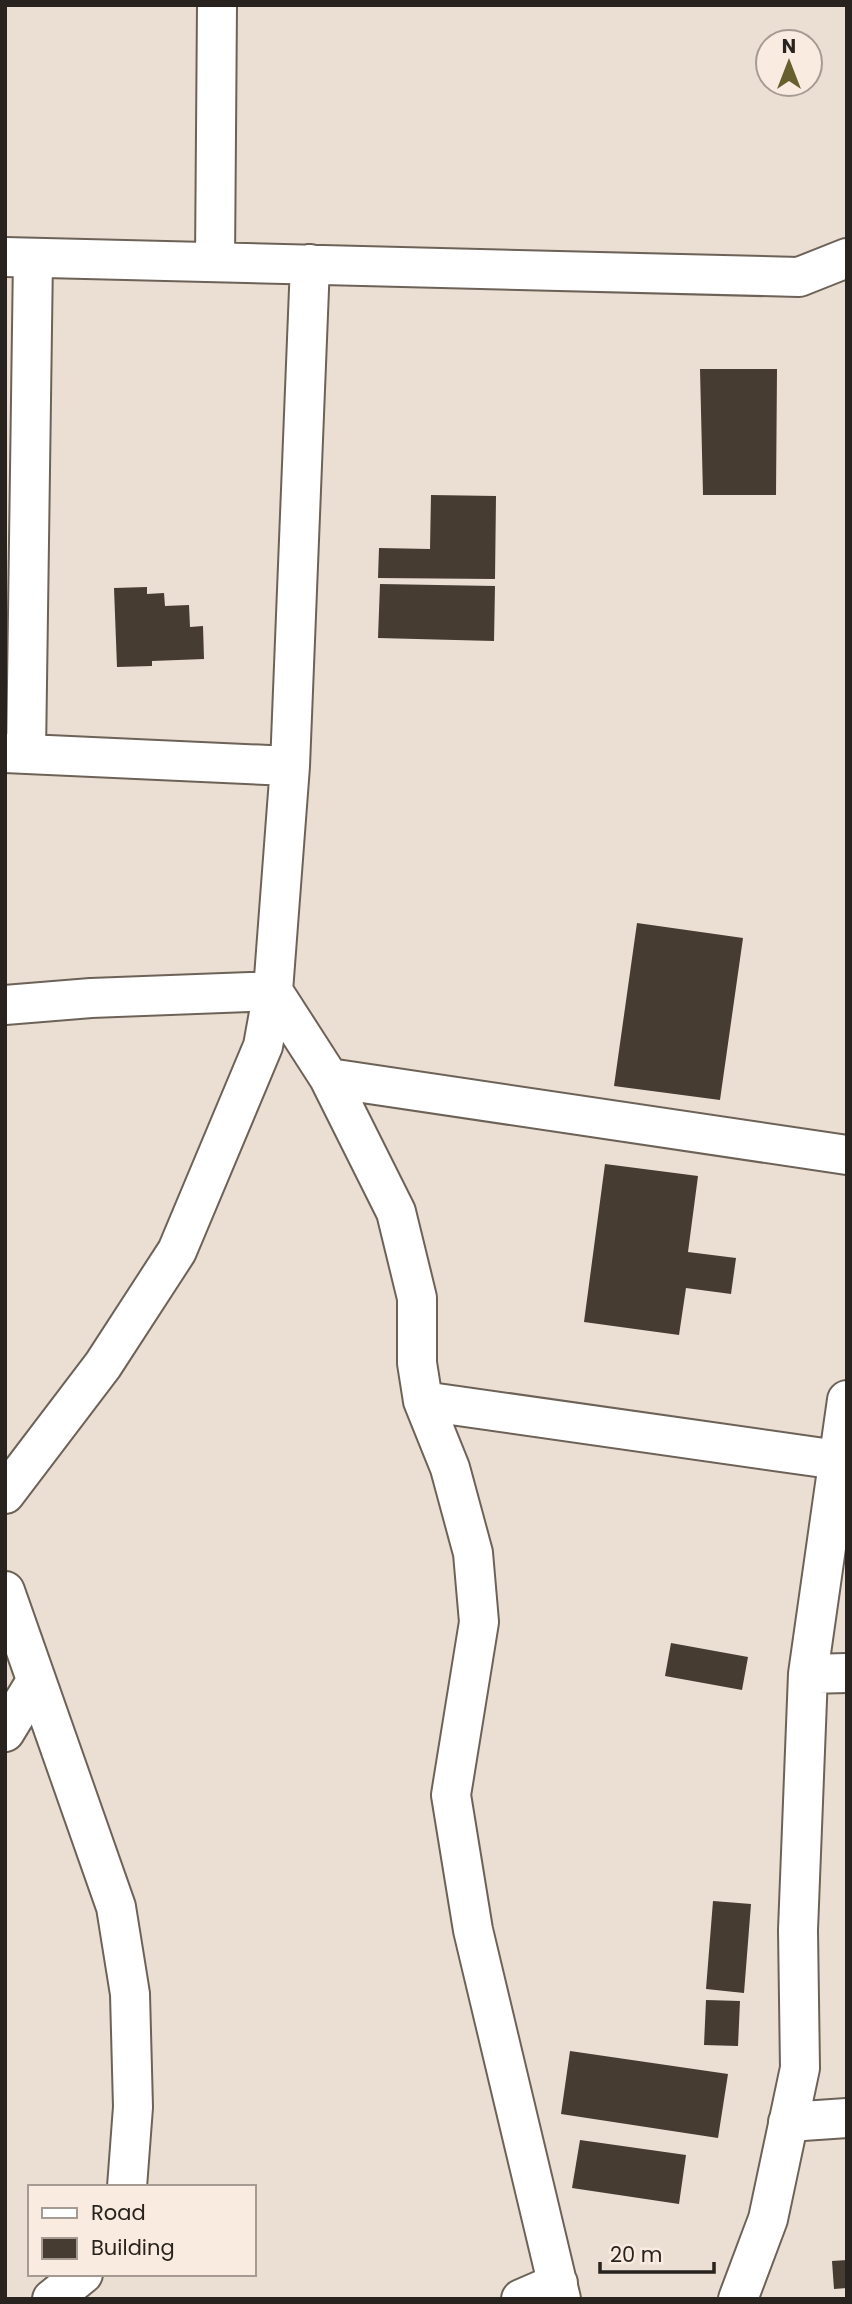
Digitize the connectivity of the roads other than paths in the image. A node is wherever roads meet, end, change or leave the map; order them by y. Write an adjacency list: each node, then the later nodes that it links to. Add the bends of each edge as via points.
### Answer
1 (218, 5): 4 (street)
2 (19, 258): 4 (street); 6 (street)
3 (847, 258): 5 (street, via 799,277)
4 (215, 262): 5 (street)
5 (310, 264): 7 (street)
6 (16, 754): 7 (street)
7 (290, 766): 8 (street)
8 (273, 991): 9 (street); 10 (street); 15 (street, via 263,1046 177,1251 103,1365)
9 (5, 1005)
10 (329, 1078): 11 (street); 13 (street, via 396,1212 417,1298 417,1363)
11 (847, 1154)
12 (847, 1400): 14 (street)
13 (423, 1401): 14 (street); 25 (street, via 450,1468 473,1553 479,1622 451,1795 456,1829 473,1930)
14 (838, 1460): 18 (street)
15 (5, 1494)
16 (5, 1591): 19 (street)
17 (847, 1673): 18 (street)
18 (808, 1674): 22 (street, via 798,1930 800,2068)
19 (36, 1681): 20 (street); 23 (street, via 116,1907 130,1994 133,2107)
20 (5, 1732)
21 (847, 2118): 22 (street)
22 (788, 2122): 28 (street, via 768,2219)
23 (127, 2185)
24 (81, 2276): 26 (street)
25 (560, 2291): 27 (street)
26 (52, 2299)
27 (522, 2299)
28 (738, 2299)

